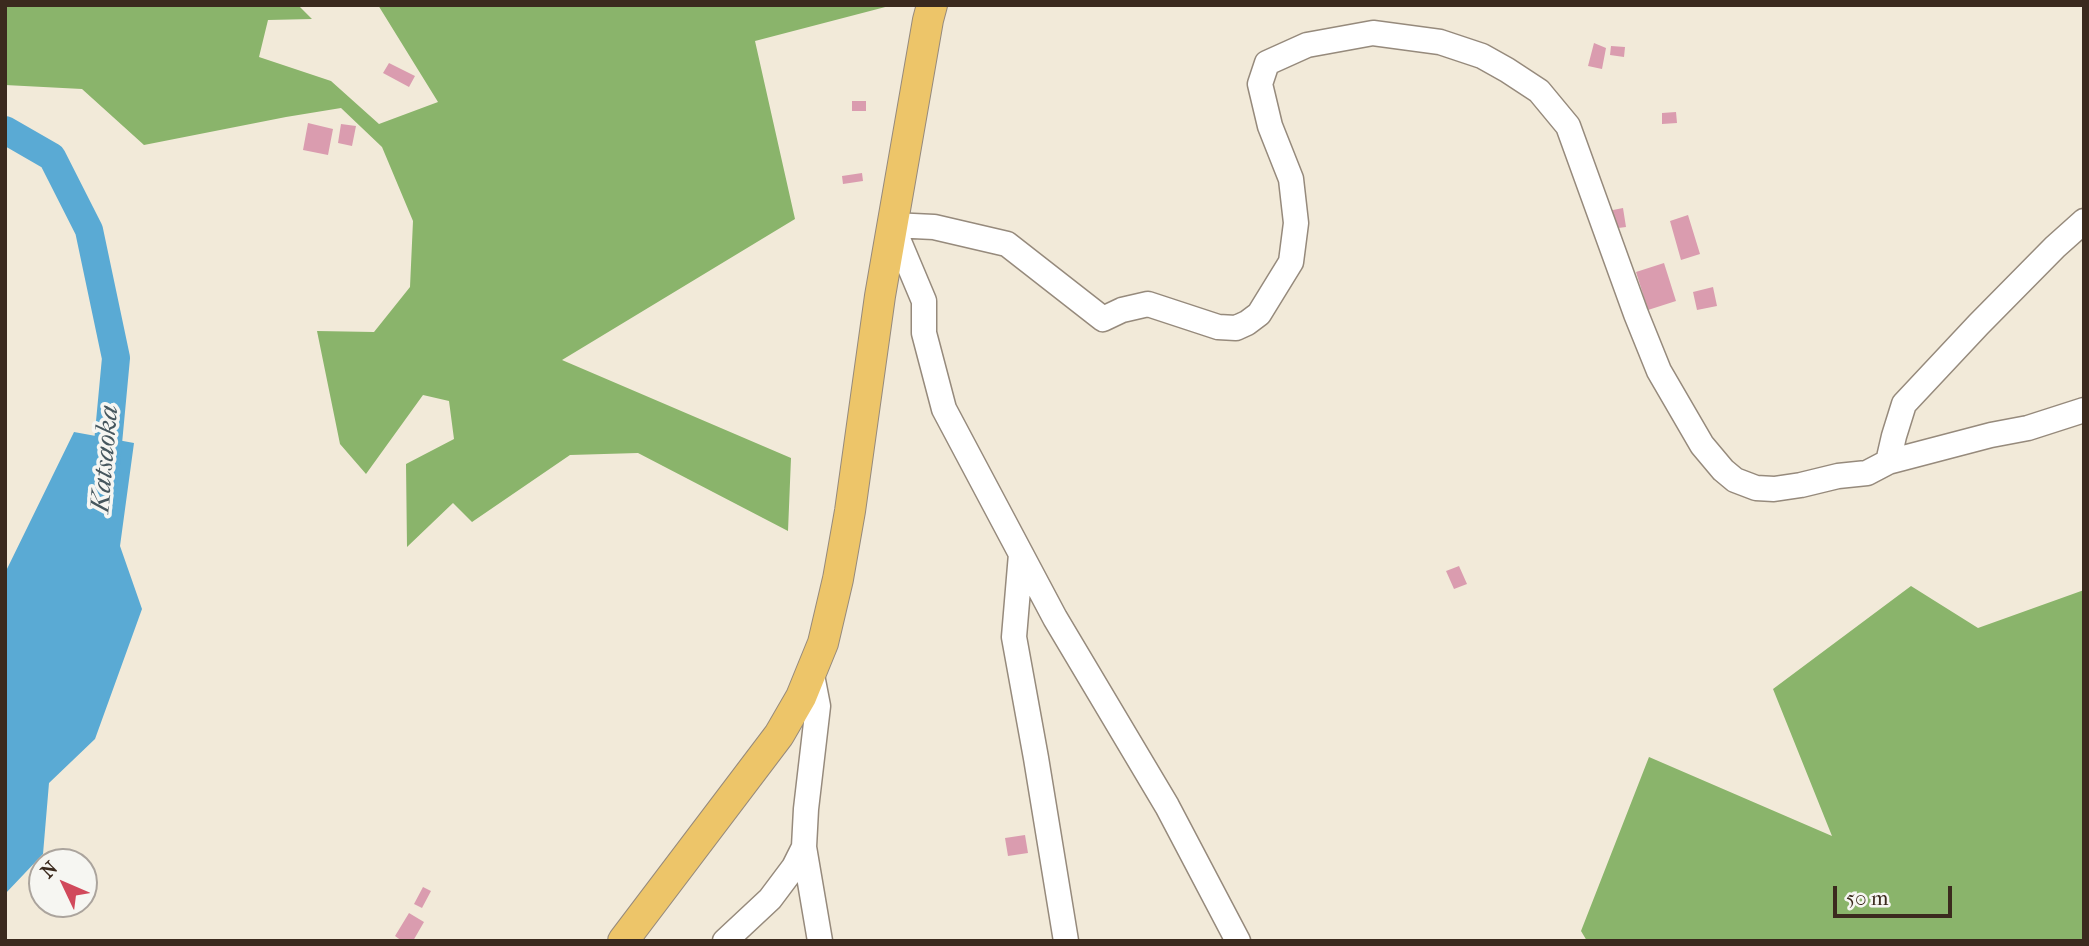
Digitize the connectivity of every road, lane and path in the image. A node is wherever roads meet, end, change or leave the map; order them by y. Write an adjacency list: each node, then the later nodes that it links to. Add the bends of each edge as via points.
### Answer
1 (933, 10): 3 (main road)
2 (2084, 222): 5 (street, via 1904,404)
3 (892, 225): 5 (street, via 934,227 1007,244 1103,319 1149,304 1207,325 1236,328 1259,314 1291,262 1296,223 1291,179 1270,127 1260,84 1267,63 1307,45 1373,33 1440,42 1507,70 1539,92 1568,126 1659,371 1702,445 1723,470 1756,488 1774,489 1867,473); 6 (street, via 924,301 923,332 944,409); 7 (main road, via 845,538)
4 (2084, 410): 5 (street)
5 (1888, 462)
6 (1020, 554): 12 (street, via 1014,637); 13 (street, via 1167,806)
7 (812, 675): 8 (street, via 818,706); 9 (main road, via 779,735)
8 (804, 847): 10 (street, via 770,899); 11 (street)
9 (623, 941)
10 (725, 941)
11 (820, 941)
12 (1066, 941)
13 (1238, 941)

